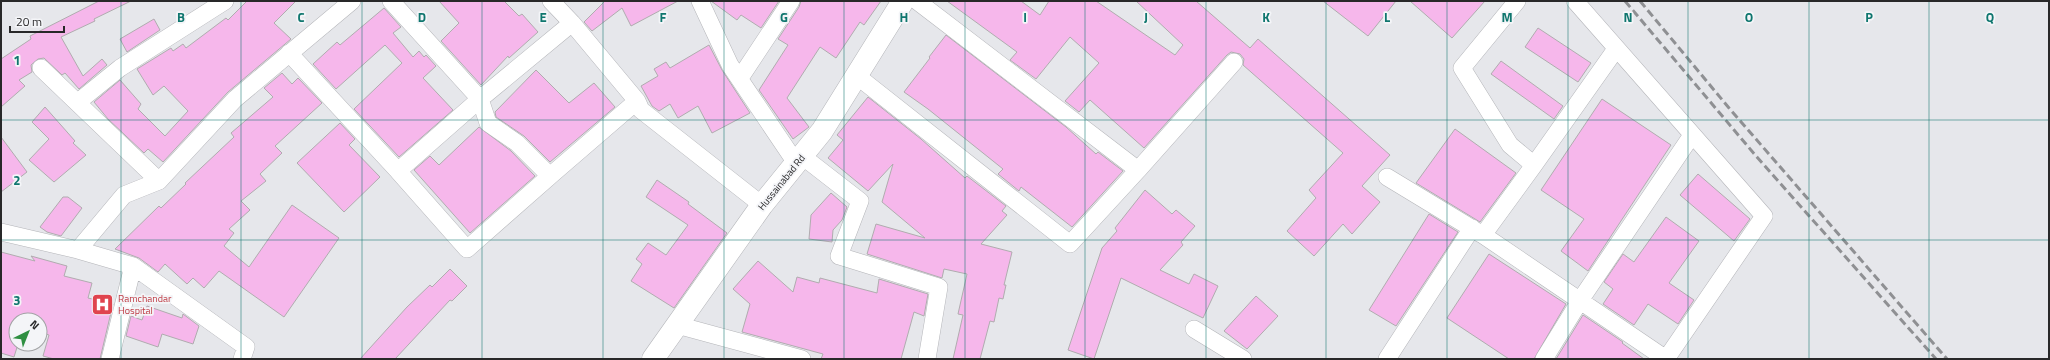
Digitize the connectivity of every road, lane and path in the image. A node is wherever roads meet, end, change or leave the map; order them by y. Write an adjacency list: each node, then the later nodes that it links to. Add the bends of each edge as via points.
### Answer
1 (225, 1): 20 (street, via 120,68)
2 (391, 1): 18 (street)
3 (551, 1): 11 (street)
4 (701, 1): 17 (street, via 730,64)
5 (791, 1): 17 (street)
6 (904, 1): 16 (street, Hussainabad Rd)
7 (917, 1): 24 (street)
8 (1517, 1): 23 (street, via 1462,68 1510,145)
9 (1575, 1): 12 (street)
10 (348, 2): 13 (street)
11 (572, 23): 18 (street); 19 (street)
12 (1616, 49): 21 (street); 23 (street)
13 (289, 53): 25 (street); 28 (street, via 235,99)
14 (1234, 62): 24 (street)
15 (41, 68): 20 (street)
16 (857, 76): 22 (street, Hussainabad Rd, via 822,131); 24 (street, via 1070,244)
17 (740, 78): 22 (street)
18 (480, 99): 25 (street); 26 (street, via 488,123 517,143)
19 (637, 101): 26 (street); 29 (street, via 641,110)
20 (78, 102): 28 (street)
21 (1692, 135): 34 (street); 34 (street, via 1764,216 1666,359)
22 (799, 160): 29 (street, Hussainabad Rd); 41 (street, via 860,201 839,256 939,287)
23 (1534, 165): 30 (street)
24 (1138, 170)
25 (398, 172): 26 (street, via 467,250)
26 (550, 176)
27 (1387, 176): 30 (street)
28 (159, 181): 32 (street, via 124,195)
29 (762, 205): 35 (street, Hussainabad Rd)
30 (1477, 231): 34 (street); 43 (street)
31 (1, 232): 32 (street)
32 (78, 250): 33 (street)
33 (133, 266): 37 (street); 38 (street, via 246,347)
34 (1581, 299): 44 (street)
35 (677, 325): 39 (street, Hussainabad Rd); 40 (street)
36 (1194, 328): 42 (street)
37 (110, 359)
38 (242, 359)
39 (653, 359)
40 (802, 359)
41 (927, 359)
42 (1243, 359)
43 (1387, 359)
44 (1544, 359)

